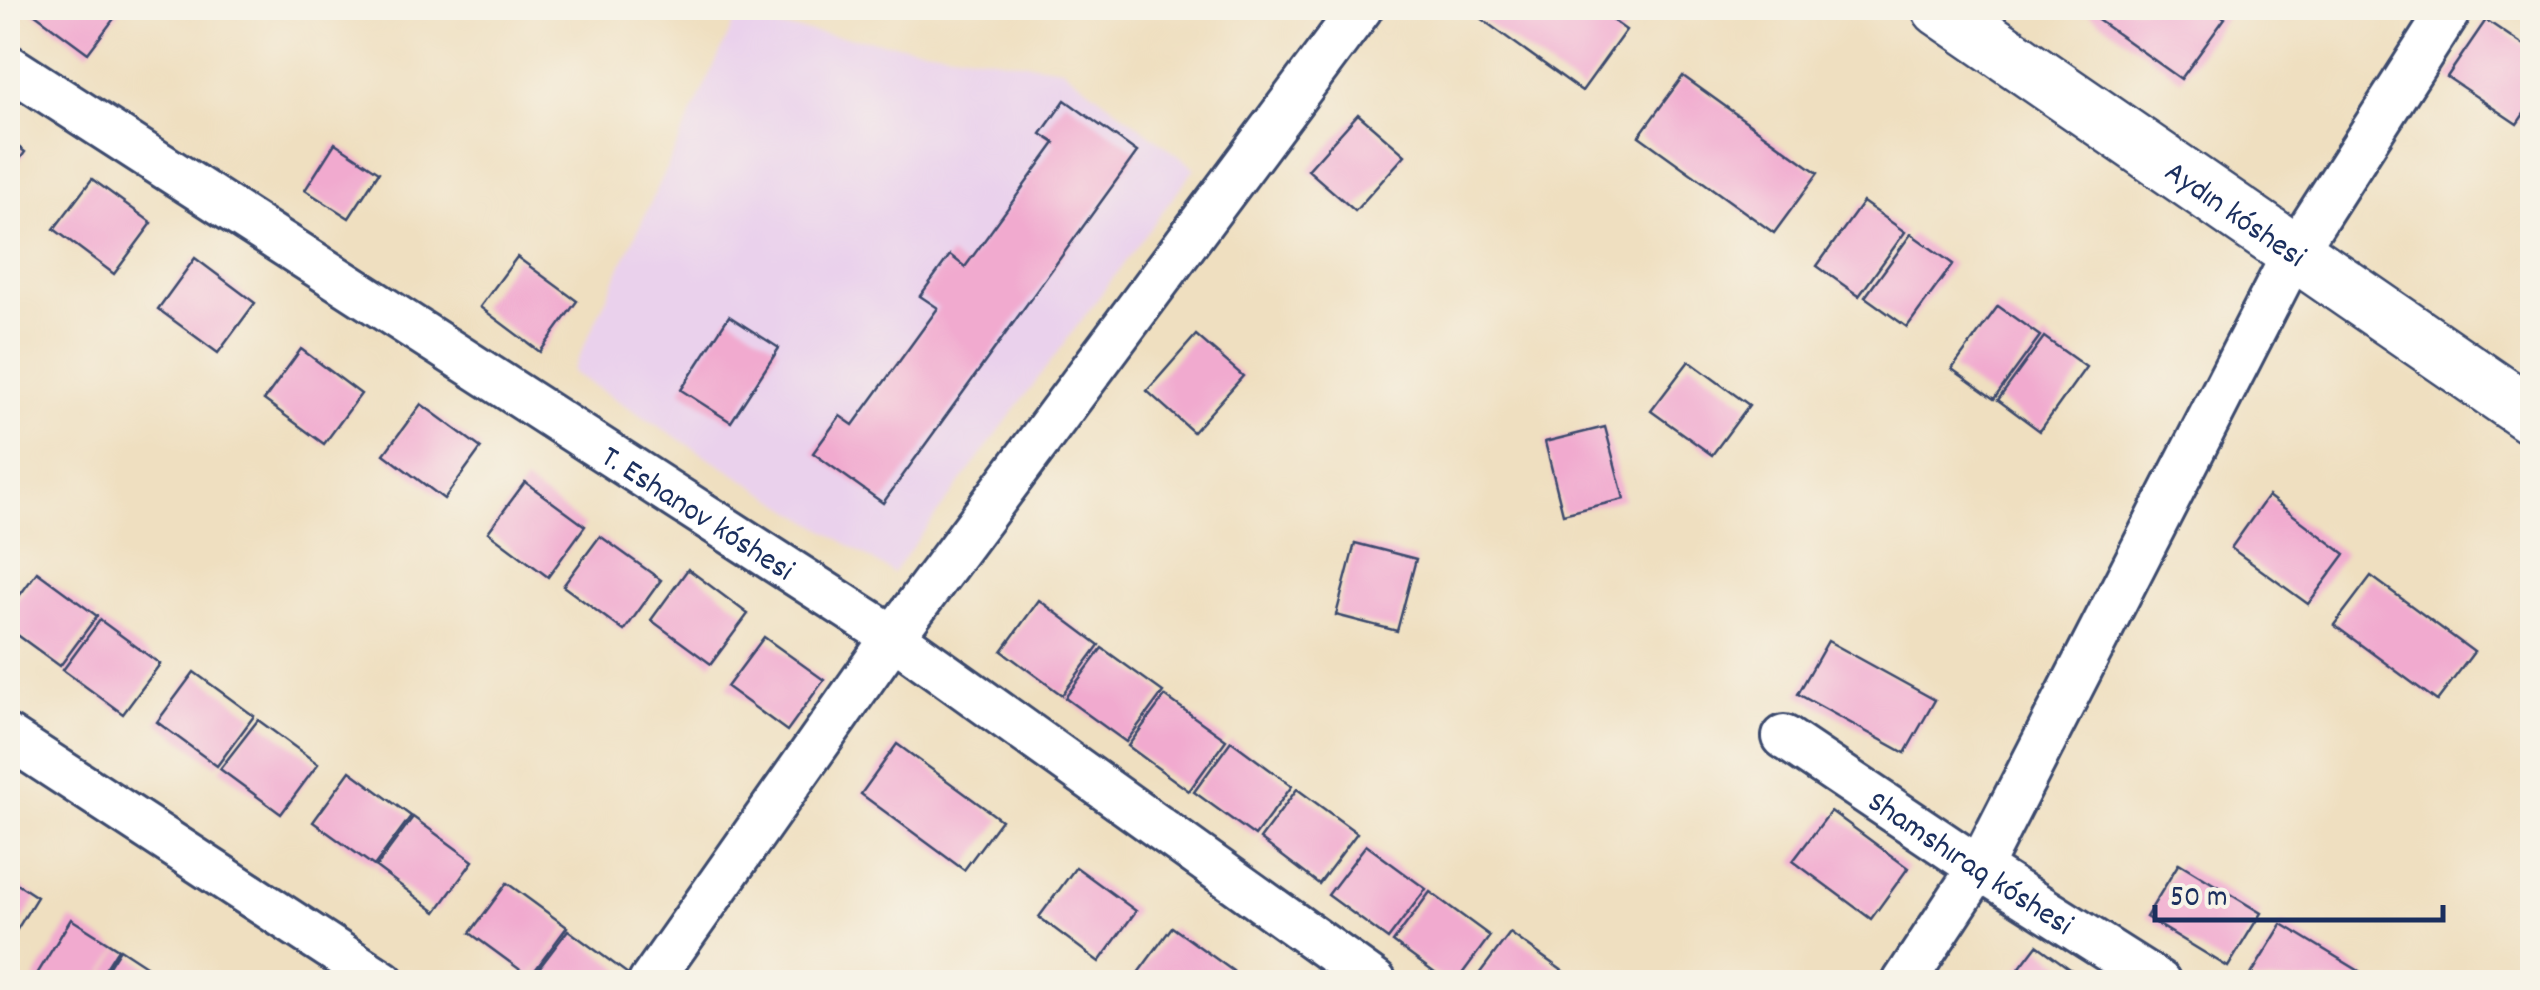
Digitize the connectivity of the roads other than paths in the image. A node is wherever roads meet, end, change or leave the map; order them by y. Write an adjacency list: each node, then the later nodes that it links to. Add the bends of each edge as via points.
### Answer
1 (1362, 8): 7 (street)
2 (1940, 8): 5 (street, Aydın kóshesi)
3 (2451, 8): 5 (street)
4 (8, 66): 7 (street, T. Eshanov kóshesi)
5 (2294, 253): 6 (street, Aydın kóshesi); 10 (street)
6 (2532, 416)
7 (893, 637): 12 (street); 13 (street, T. Eshanov kóshesi)
8 (1784, 736): 10 (street, Shamshıraq kóshesi)
9 (8, 737): 11 (street)
10 (1979, 868): 14 (street); 15 (street, Shamshıraq kóshesi)
11 (383, 982)
12 (650, 982)
13 (1374, 982)
14 (1904, 982)
15 (2158, 982)

